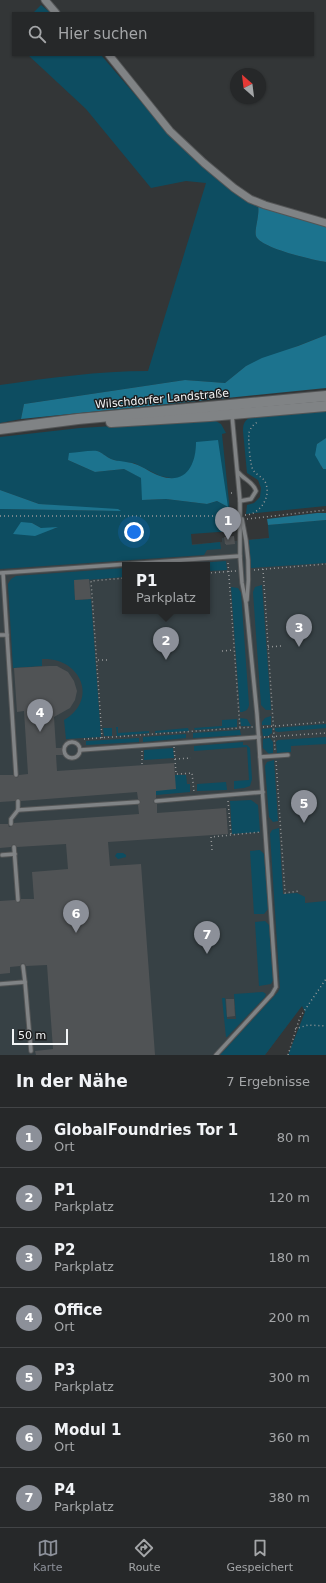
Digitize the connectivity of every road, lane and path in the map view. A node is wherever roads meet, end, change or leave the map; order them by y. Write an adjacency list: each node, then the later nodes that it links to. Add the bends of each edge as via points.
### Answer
1 (45, 0): 2 (street)
2 (55, 12)
3 (110, 56): 4 (street, via 170,131 234,188 265,205)
4 (326, 223)
5 (326, 396): 7 (main road, Wilschdorfer Landstraße)
6 (326, 406): 7 (main road, Wilschdorfer Landstraße)
7 (231, 409): 9 (main road, Wilschdorfer Landstraße, via 78,419); 10 (main road, Wilschdorfer Landstraße); 11 (lane)
8 (262, 420): 15 (path, via 254,424 249,433 251,465 264,479 266,498 258,511)
9 (0, 429)
10 (0, 435)
11 (238, 471): 12 (lane); 12 (lane, via 251,482 256,491 251,499)
12 (240, 500): 15 (lane)
13 (326, 510): 15 (path, via 247,520)
14 (0, 516): 15 (path)
15 (241, 516): 17 (lane); 22 (lane)
16 (227, 556): 17 (lane); 18 (lane); 24 (path)
17 (240, 556): 23 (lane)
18 (147, 562)
19 (122, 564): 25 (lane)
20 (326, 564): 21 (path)
21 (262, 569): 22 (path); 32 (path)
22 (248, 570): 28 (lane)
23 (241, 571): 24 (path); 28 (lane)
24 (228, 572): 26 (path); 33 (path)
25 (1, 573): 30 (lane)
26 (210, 573)
27 (122, 578): 35 (path, via 91,581)
28 (246, 603): 39 (lane)
29 (0, 635): 30 (lane)
30 (7, 635): 53 (lane)
31 (282, 646): 32 (path)
32 (268, 647): 38 (path)
33 (234, 650): 34 (path); 40 (path)
34 (222, 651)
35 (97, 660): 36 (path); 44 (path)
36 (110, 660)
37 (326, 722): 38 (path)
38 (274, 726): 39 (path); 42 (path)
39 (258, 727): 40 (path); 43 (lane)
40 (240, 728): 44 (path)
41 (326, 733): 42 (path)
42 (274, 736): 43 (path); 49 (path)
43 (259, 737): 46 (lane); 50 (lane)
44 (102, 738): 45 (path)
45 (84, 739)
46 (174, 744): 47 (lane); 52 (path)
47 (80, 750): 47 (lane, via 77,743 72,742 65,746 64,751 69,757 74,758 79,755)
48 (288, 755): 49 (lane)
49 (276, 756): 50 (lane); 68 (path, via 285,893)
50 (260, 757): 55 (lane)
51 (191, 758): 52 (path)
52 (175, 759): 54 (path, via 176,774 192,773)
53 (16, 775)
54 (193, 786)
55 (263, 792): 56 (lane); 62 (lane)
56 (228, 795): 58 (lane); 63 (path)
57 (18, 801): 60 (lane)
58 (156, 801)
59 (138, 802): 60 (lane)
60 (18, 810): 61 (lane, via 11,819)
61 (11, 824)
62 (266, 832): 63 (path); 77 (lane, via 276,988)
63 (231, 835): 65 (path, via 211,837)
64 (14, 847): 66 (lane)
65 (212, 850)
66 (14, 854): 67 (lane); 69 (lane)
67 (2, 855)
68 (299, 892)
69 (18, 900)
70 (24, 966): 72 (lane)
71 (326, 979): 75 (path, via 303,1012)
72 (25, 982): 73 (lane); 76 (lane)
73 (0, 984)
74 (326, 1026): 75 (path)
75 (295, 1029): 78 (path)
76 (31, 1051)
77 (216, 1055)
78 (288, 1055)

